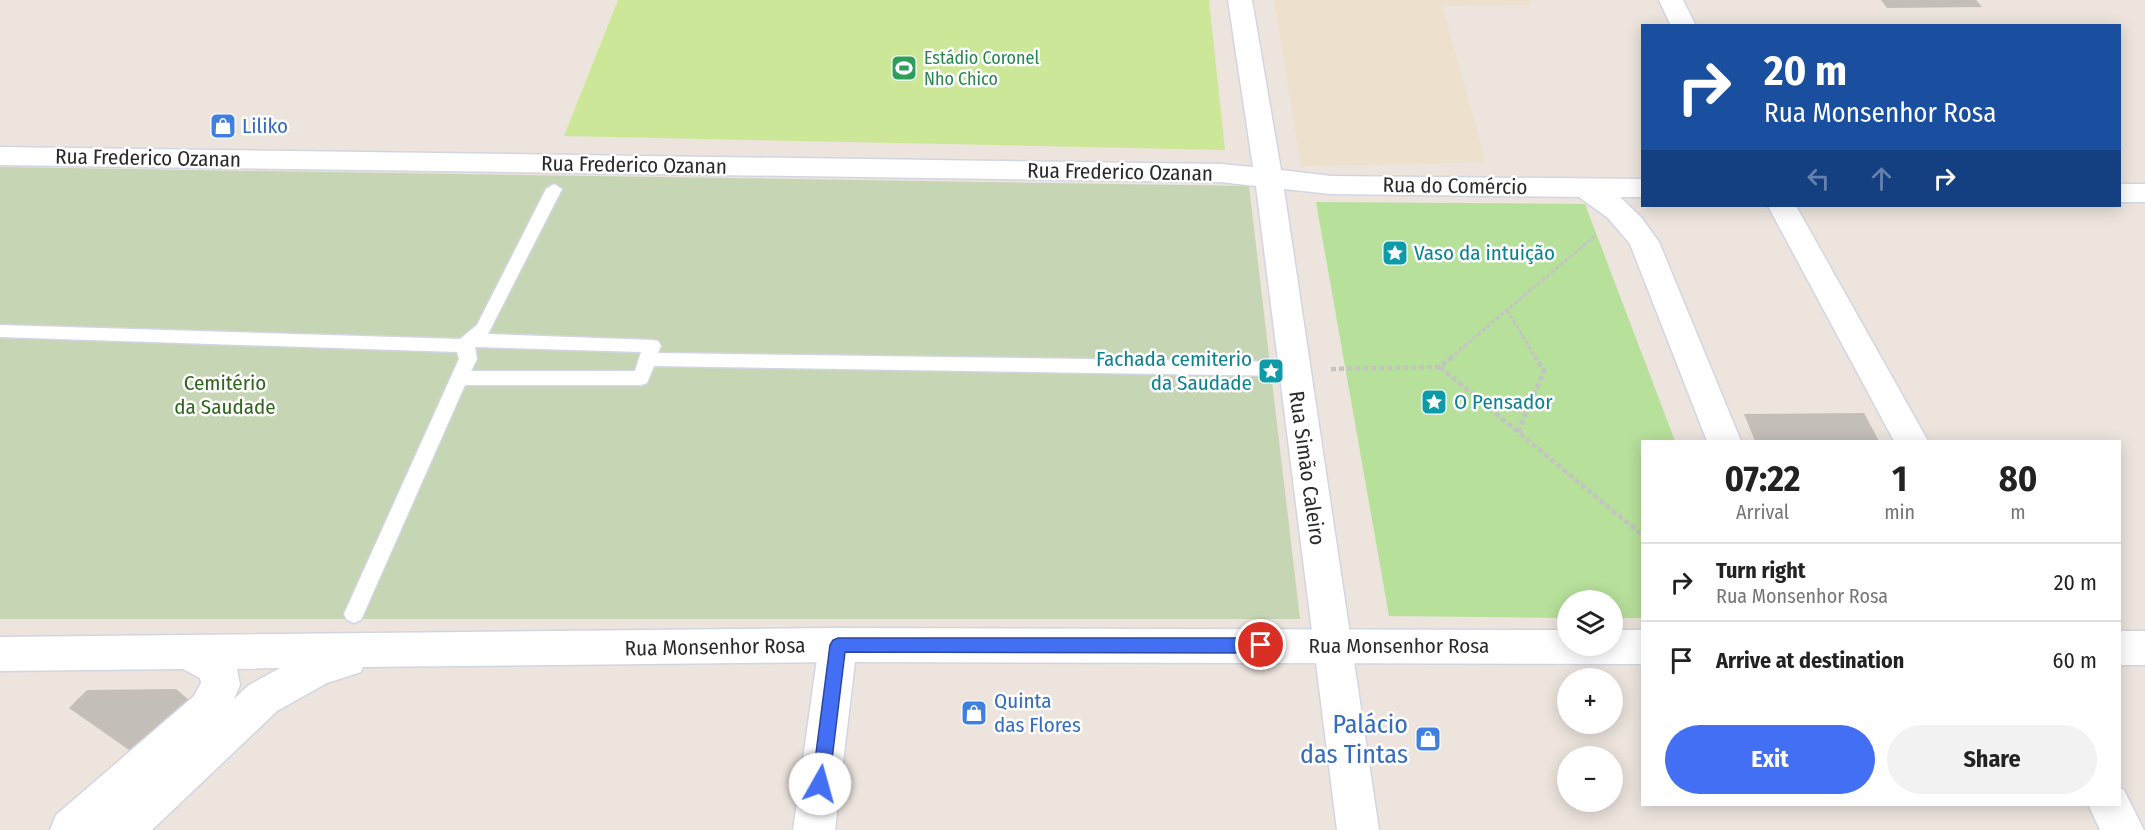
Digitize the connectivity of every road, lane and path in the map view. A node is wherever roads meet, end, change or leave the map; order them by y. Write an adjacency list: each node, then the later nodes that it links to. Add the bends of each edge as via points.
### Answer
1 (1240, 0): 5 (street, Rua Simão Caleiro)
2 (1671, 0): 3 (street)
3 (1683, 24)
4 (0, 156): 5 (street, Rua Frederico Ozanan, via 1220,173)
5 (1269, 178): 6 (street, Rua do Comércio, via 1331,185); 18 (street, Rua Simão Caleiro)
6 (1585, 188): 7 (street, Rua do Comércio); 21 (street, via 1628,218 1644,242)
7 (1641, 188)
8 (555, 189): 15 (lane, via 483,329)
9 (2121, 193): 10 (street)
10 (2145, 193)
11 (1783, 207): 22 (street)
12 (1596, 234): 13 (path)
13 (1507, 310): 17 (path); 20 (path, via 1544,371)
14 (0, 331): 15 (lane)
15 (468, 343): 16 (lane, via 652,346); 19 (lane, via 468,359)
16 (649, 359): 18 (lane); 19 (lane, via 641,378)
17 (1440, 367): 18 (path); 20 (path)
18 (1294, 369): 26 (street, Rua Simão Caleiro)
19 (460, 378): 24 (lane)
20 (1518, 432): 23 (path)
21 (1724, 440)
22 (1910, 440)
23 (1641, 534)
24 (354, 614)
25 (838, 645): 26 (street, Rua Monsenhor Rosa); 31 (street, Rua Monsenhor Rosa); 36 (street)
26 (1331, 646): 27 (street, Rua Monsenhor Rosa); 37 (street, Rua Simão Caleiro)
27 (1641, 646)
28 (2121, 648): 29 (street)
29 (2145, 648)
30 (184, 651): 31 (street, Rua Monsenhor Rosa); 32 (street, Rua Monsenhor Rosa); 34 (street, via 217,667 221,686 208,708)
31 (378, 651): 35 (street, via 318,668 263,699)
32 (0, 654)
33 (2110, 806): 38 (street)
34 (71, 830)
35 (122, 830)
36 (814, 830)
37 (1358, 830)
38 (2123, 830)

